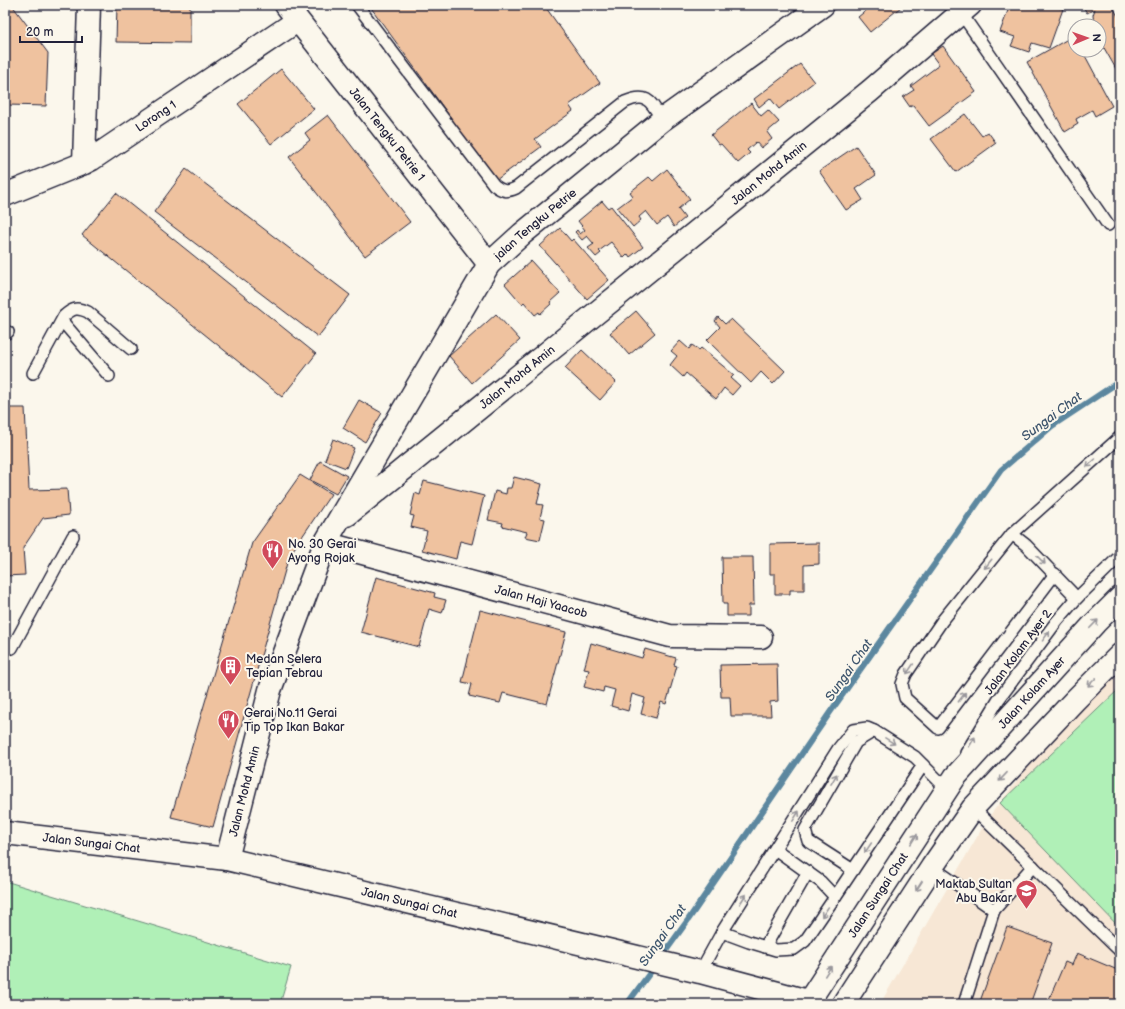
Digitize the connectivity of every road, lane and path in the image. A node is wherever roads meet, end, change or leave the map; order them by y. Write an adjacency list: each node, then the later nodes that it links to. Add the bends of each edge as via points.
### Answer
1 (89, 5): 7 (street)
2 (356, 5): 6 (lane, via 494,185 501,190 509,191 516,188 629,100 640,97 647,100)
3 (823, 5): 6 (street, jalan Tengku Petrie)
4 (965, 9): 9 (lane); 16 (street, Jalan Mohd Amin, via 870,91)
5 (292, 13): 7 (street, Lorong 1); 10 (street, Jalan Tengku Petrie 1)
6 (662, 120): 10 (street, jalan Tengku Petrie)
7 (84, 164): 8 (street, Lorong 1)
8 (5, 195)
9 (1108, 225)
10 (489, 264): 16 (street, jalan Tengku Petrie)
11 (62, 321): 12 (lane, via 71,310 79,308 88,312); 13 (lane); 14 (lane)
12 (131, 349)
13 (32, 373)
14 (108, 376)
15 (1120, 437): 17 (lane, one-way to 17)
16 (336, 523): 19 (street, Jalan Mohd Amin)
17 (1012, 534): 21 (lane, one-way to 21); 21 (lane, one-way to 21, via 942,621 906,674 902,684 905,698 919,712 938,728)
18 (73, 536): 25 (lane)
19 (325, 543): 24 (street, Jalan Haji Yaacob, via 670,636); 33 (street, Jalan Mohd Amin, via 270,690)
20 (1120, 556): 22 (lane, Jalan Kolam Ayer 2)
21 (1055, 574): 22 (lane)
22 (1077, 598): 29 (lane, Jalan Kolam Ayer 2, one-way to 22, via 999,699)
23 (1120, 598): 29 (street, Jalan Kolam Ayer, one-way to 23, via 1095,622)
24 (761, 637)
25 (12, 648)
26 (1120, 655): 30 (street, one-way to 30)
27 (874, 731): 28 (lane, one-way to 28, via 915,757); 32 (lane, one-way to 27, via 838,749 853,730 867,728); 36 (lane, one-way to 27, via 808,841 805,830 856,742)
28 (923, 765): 29 (lane); 36 (lane, one-way to 36)
29 (951, 783): 44 (street, Jalan Sungai Chat, one-way to 29)
30 (973, 808): 34 (lane); 35 (street)
31 (5, 833): 33 (street, Jalan Sungai Chat)
32 (775, 849): 37 (lane); 40 (lane, one-way to 32)
33 (227, 859): 43 (street, Jalan Sungai Chat)
34 (1033, 866): 39 (lane); 42 (lane)
35 (932, 867): 39 (lane); 45 (street, one-way to 45)
36 (853, 870): 38 (lane)
37 (808, 872): 38 (lane); 41 (lane)
38 (835, 897): 41 (lane, one-way to 41, via 805,941 794,949 776,950)
39 (994, 910): 46 (lane)
40 (722, 932): 41 (lane); 43 (lane)
41 (765, 947)
42 (1120, 951)
43 (700, 972): 44 (street, Jalan Sungai Chat)
44 (808, 1003)
45 (843, 1004)
46 (964, 1004)

